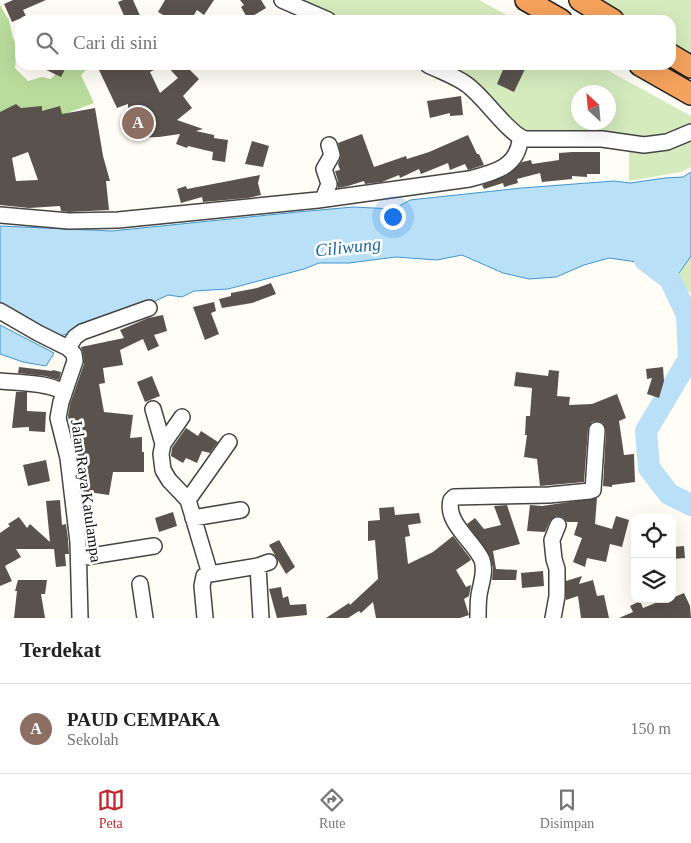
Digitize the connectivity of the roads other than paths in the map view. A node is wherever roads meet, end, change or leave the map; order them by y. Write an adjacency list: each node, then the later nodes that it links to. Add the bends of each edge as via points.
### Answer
1 (282, 0): 4 (street)
2 (526, 0): 5 (highway)
3 (580, 0): 6 (highway)
4 (305, 15)
5 (552, 15)
6 (605, 15)
7 (676, 58): 8 (highway)
8 (691, 67)
9 (438, 70): 13 (street, via 479,94)
10 (649, 70): 11 (highway)
11 (691, 94)
12 (691, 132): 13 (street, via 667,142 644,145 602,139)
13 (520, 138): 15 (street, via 518,152 511,162 483,175)
14 (330, 145): 15 (street, via 332,155 324,169 329,184)
15 (323, 199): 16 (street, via 118,220 69,221)
16 (0, 215)
17 (149, 308): 19 (street, via 82,332)
18 (0, 311): 19 (street)
19 (66, 347): 21 (street, Jalan Raya Katulampa, via 74,354 75,361)
20 (0, 381): 21 (street, via 51,386)
21 (64, 394): 32 (street, Jalan Raya Katulampa, via 58,418 69,465)
22 (153, 409): 26 (street)
23 (182, 417): 26 (street)
24 (597, 430): 39 (street, via 592,490 451,500 455,522 483,563)
25 (229, 442): 27 (street)
26 (163, 444): 27 (street, via 165,476)
27 (188, 500): 29 (street)
28 (242, 510): 29 (street)
29 (193, 518): 33 (street)
30 (558, 526): 40 (street, via 552,540 557,569)
31 (154, 546): 32 (street)
32 (79, 558): 35 (street, Jalan Raya Katulampa)
33 (210, 574): 37 (street, via 202,580); 38 (street, via 263,564)
34 (140, 584): 36 (street)
35 (80, 618)
36 (145, 618)
37 (205, 618)
38 (261, 618)
39 (478, 618)
40 (553, 618)

